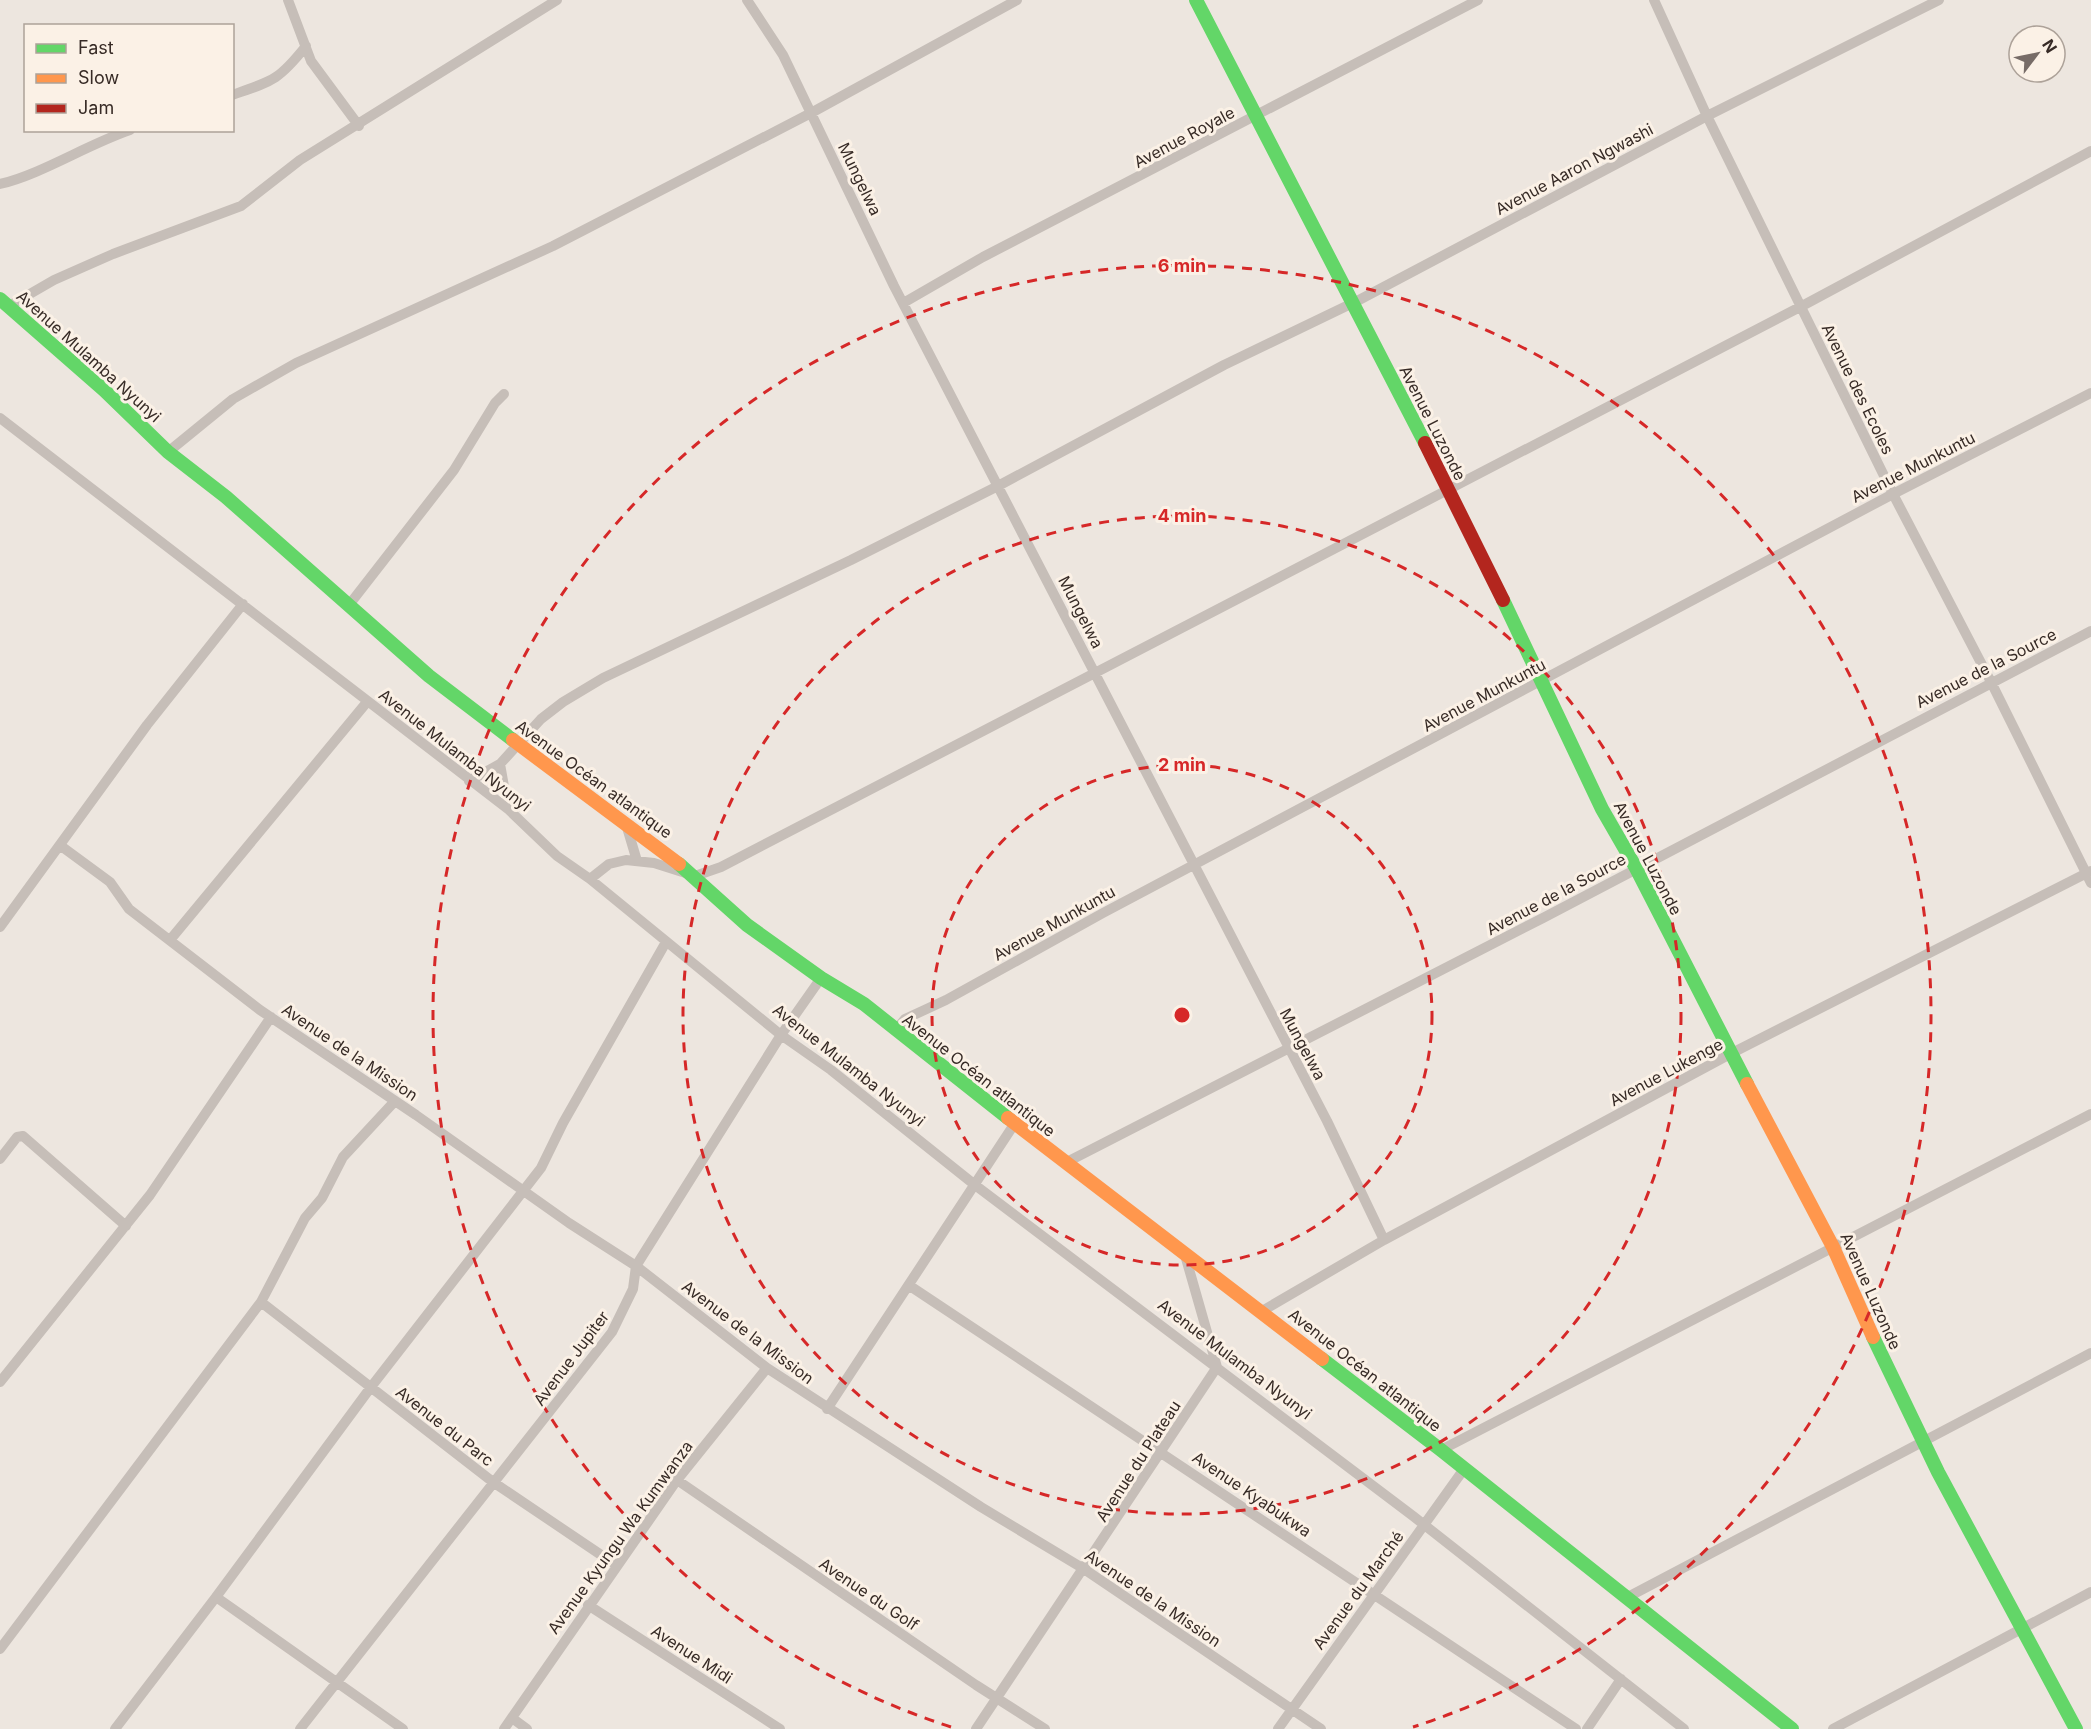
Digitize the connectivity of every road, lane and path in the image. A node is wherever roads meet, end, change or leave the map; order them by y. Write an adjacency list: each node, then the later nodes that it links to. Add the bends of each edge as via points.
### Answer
1 (288, 0): 9 (street)
2 (557, 0): 14 (street)
3 (747, 0): 11 (street, Mungelwa, via 783,55)
4 (1017, 0): 11 (street)
5 (1196, 0): 12 (street, Avenue Luzonde)
6 (1478, 0): 12 (street, Avenue Royale)
7 (1654, 0): 13 (street, Avenue des Ecoles)
8 (1939, 0): 13 (street, Avenue Aaron Ngwashi)
9 (306, 46): 10 (street, via 285,73 267,84); 14 (street, via 311,61)
10 (234, 94)
11 (811, 113): 19 (street, Mungelwa); 26 (street, via 553,246 296,363 233,399)
12 (1256, 116): 19 (street, Avenue Royale, via 983,256); 20 (street, Avenue Luzonde)
13 (1707, 116): 20 (street, Avenue Aaron Ngwashi); 21 (street, Avenue des Ecoles)
14 (359, 126): 18 (street, via 300,160 241,206 113,254)
15 (124, 132): 17 (street, via 15,181)
16 (2091, 151): 21 (street)
17 (0, 184)
18 (4, 302): 25 (street, Avenue Mulamba Nyunyi)
19 (905, 302): 27 (street, Mungelwa)
20 (1353, 303): 27 (street, Avenue Aaron Ngwashi, via 1224,365); 28 (street, Avenue Luzonde)
21 (1802, 306): 28 (street); 29 (street, Avenue des Ecoles)
22 (2091, 393): 29 (street, Avenue Munkuntu)
23 (504, 394): 31 (street, via 454,470)
24 (0, 418): 30 (street, Avenue Mulamba Nyunyi)
25 (155, 438): 26 (street, Avenue Océan atlantique)
26 (168, 452): 31 (street, Avenue Océan atlantique, via 226,497)
27 (998, 486): 33 (street, Mungelwa); 37 (street, Avenue Aaron Ngwashi, via 603,678 563,702)
28 (1448, 488): 33 (street); 34 (street, Avenue Luzonde)
29 (1893, 495): 34 (street, Avenue Munkuntu); 35 (street, Avenue des Ecoles)
30 (243, 604): 36 (street, Avenue Mulamba Nyunyi); 42 (street, via 147,726)
31 (349, 605): 37 (street, Avenue Océan atlantique, via 429,676)
32 (2091, 631): 35 (street, Avenue de la Source)
33 (1096, 674): 44 (street, Mungelwa); 46 (street, via 746,854)
34 (1542, 681): 44 (street, Avenue Munkuntu); 45 (street, Avenue Luzonde, via 1602,809)
35 (1991, 682): 45 (street, Avenue de la Source); 47 (street, Avenue des Ecoles)
36 (367, 702): 39 (street, Avenue Mulamba Nyunyi); 50 (street)
37 (517, 744): 38 (street, Avenue Aaron Ngwashi); 41 (street, Avenue Océan atlantique)
38 (500, 764): 39 (street); 40 (street)
39 (469, 781): 40 (street, Avenue Mulamba Nyunyi)
40 (508, 809): 48 (street, Avenue Mulamba Nyunyi, via 557,856)
41 (626, 824): 43 (street); 46 (street, Avenue Océan atlantique)
42 (61, 846): 49 (street); 50 (street, Avenue de la Mission, via 110,882 129,909)
43 (637, 861): 46 (street); 48 (street, via 609,864)
44 (1194, 865): 54 (street, Avenue Munkuntu, via 905,1019); 56 (street, Mungelwa)
45 (1636, 868): 56 (street, Avenue de la Source); 57 (street, Avenue Luzonde)
46 (695, 876): 52 (street, Avenue Océan atlantique, via 747,925)
47 (2089, 876): 57 (street, Avenue Lukenge)
48 (590, 879): 51 (street, Avenue Mulamba Nyunyi)
49 (0, 927)
50 (170, 940): 53 (street, Avenue de la Mission)
51 (666, 942): 55 (street, Avenue Mulamba Nyunyi); 64 (street, via 541,1168)
52 (821, 978): 54 (street, Avenue Océan atlantique, via 864,1004); 55 (street, Avenue Jupiter)
53 (271, 1017): 58 (street, Avenue de la Mission); 65 (street)
54 (896, 1030): 60 (street, Avenue Océan atlantique)
55 (781, 1035): 63 (street, Avenue Mulamba Nyunyi); 69 (street, Avenue Jupiter)
56 (1289, 1047): 62 (street, Avenue de la Source); 66 (street, Mungelwa)
57 (1732, 1053): 66 (street, Avenue Lukenge); 67 (street, Avenue Luzonde)
58 (395, 1101): 64 (street, Avenue de la Mission); 71 (street, via 344,1157 322,1198 305,1218)
59 (2091, 1114): 67 (street)
60 (1015, 1123): 62 (street, Avenue Océan atlantique); 63 (street)
61 (0, 1159): 65 (street, via 17,1137 23,1136)
62 (1065, 1163): 68 (street, Avenue Océan atlantique)
63 (975, 1185): 70 (street); 74 (street, Avenue Mulamba Nyunyi)
64 (524, 1191): 69 (street, Avenue de la Mission); 77 (street)
65 (126, 1226): 76 (street)
66 (1384, 1240): 72 (street, Avenue Lukenge)
67 (1833, 1247): 79 (street, Avenue Luzonde); 80 (street)
68 (1185, 1252): 72 (street, Avenue Océan atlantique); 74 (street)
69 (636, 1266): 75 (street, Avenue de la Mission); 84 (street, Avenue Jupiter, via 633,1289 612,1332)
70 (910, 1286): 78 (street); 81 (street, Avenue Kyabukwa)
71 (261, 1302): 77 (street, Avenue du Parc); 94 (street)
72 (1262, 1311): 80 (street, Avenue Océan atlantique)
73 (2091, 1353): 79 (street)
74 (1217, 1367): 81 (street, Avenue du Plateau); 85 (street, Avenue Mulamba Nyunyi)
75 (767, 1368): 78 (street, Avenue de la Mission); 83 (street, Avenue Kyungu Wa Kumwanza)
76 (0, 1382)
77 (371, 1387): 84 (street, Avenue du Parc); 90 (street)
78 (827, 1409): 87 (street, Avenue de la Mission)
79 (1924, 1442): 91 (street); 93 (street, Avenue Luzonde)
80 (1441, 1450): 82 (street, Avenue Océan atlantique)
81 (1163, 1452): 87 (street, Avenue du Plateau); 89 (street, Avenue Kyabukwa)
82 (1464, 1469): 85 (street, Avenue du Marché); 91 (street, Avenue Océan atlantique)
83 (677, 1480): 86 (street, Avenue Kyungu Wa Kumwanza); 97 (street, Avenue du Golf)
84 (493, 1482): 86 (street, Avenue du Parc); 96 (street, Avenue Jupiter)
85 (1424, 1524): 89 (street, Avenue du Marché); 95 (street, Avenue Mulamba Nyunyi)
86 (616, 1565): 92 (street, Avenue Kyungu Wa Kumwanza)
87 (1084, 1569): 97 (street, Avenue du Plateau); 98 (street, Avenue de la Mission)
88 (2091, 1592): 93 (street)
89 (1372, 1594): 98 (street, Avenue du Marché); 110 (street, Avenue Kyabukwa)
90 (216, 1597): 96 (street); 100 (street)
91 (1626, 1598): 113 (street, Avenue Océan atlantique)
92 (588, 1605): 99 (street, Avenue Kyungu Wa Kumwanza); 105 (street, Avenue Midi)
93 (2022, 1629): 114 (street); 115 (street, Avenue Luzonde)
94 (0, 1649)
95 (1621, 1680): 111 (street); 112 (street, Avenue Mulamba Nyunyi)
96 (336, 1681): 101 (street, Avenue Jupiter); 102 (street)
97 (997, 1698): 106 (street, Avenue du Plateau); 107 (street, Avenue du Golf)
98 (1290, 1709): 108 (street, Avenue du Marché); 109 (street, Avenue de la Mission)
99 (512, 1718): 103 (street, Avenue Kyungu Wa Kumwanza); 104 (street)
100 (115, 1729)
101 (300, 1729)
102 (403, 1729)
103 (504, 1729)
104 (527, 1729)
105 (780, 1729)
106 (976, 1729)
107 (1045, 1729)
108 (1278, 1729)
109 (1321, 1729)
110 (1576, 1729)
111 (1587, 1729)
112 (1684, 1729)
113 (1792, 1729)
114 (1833, 1729)
115 (2076, 1729)

